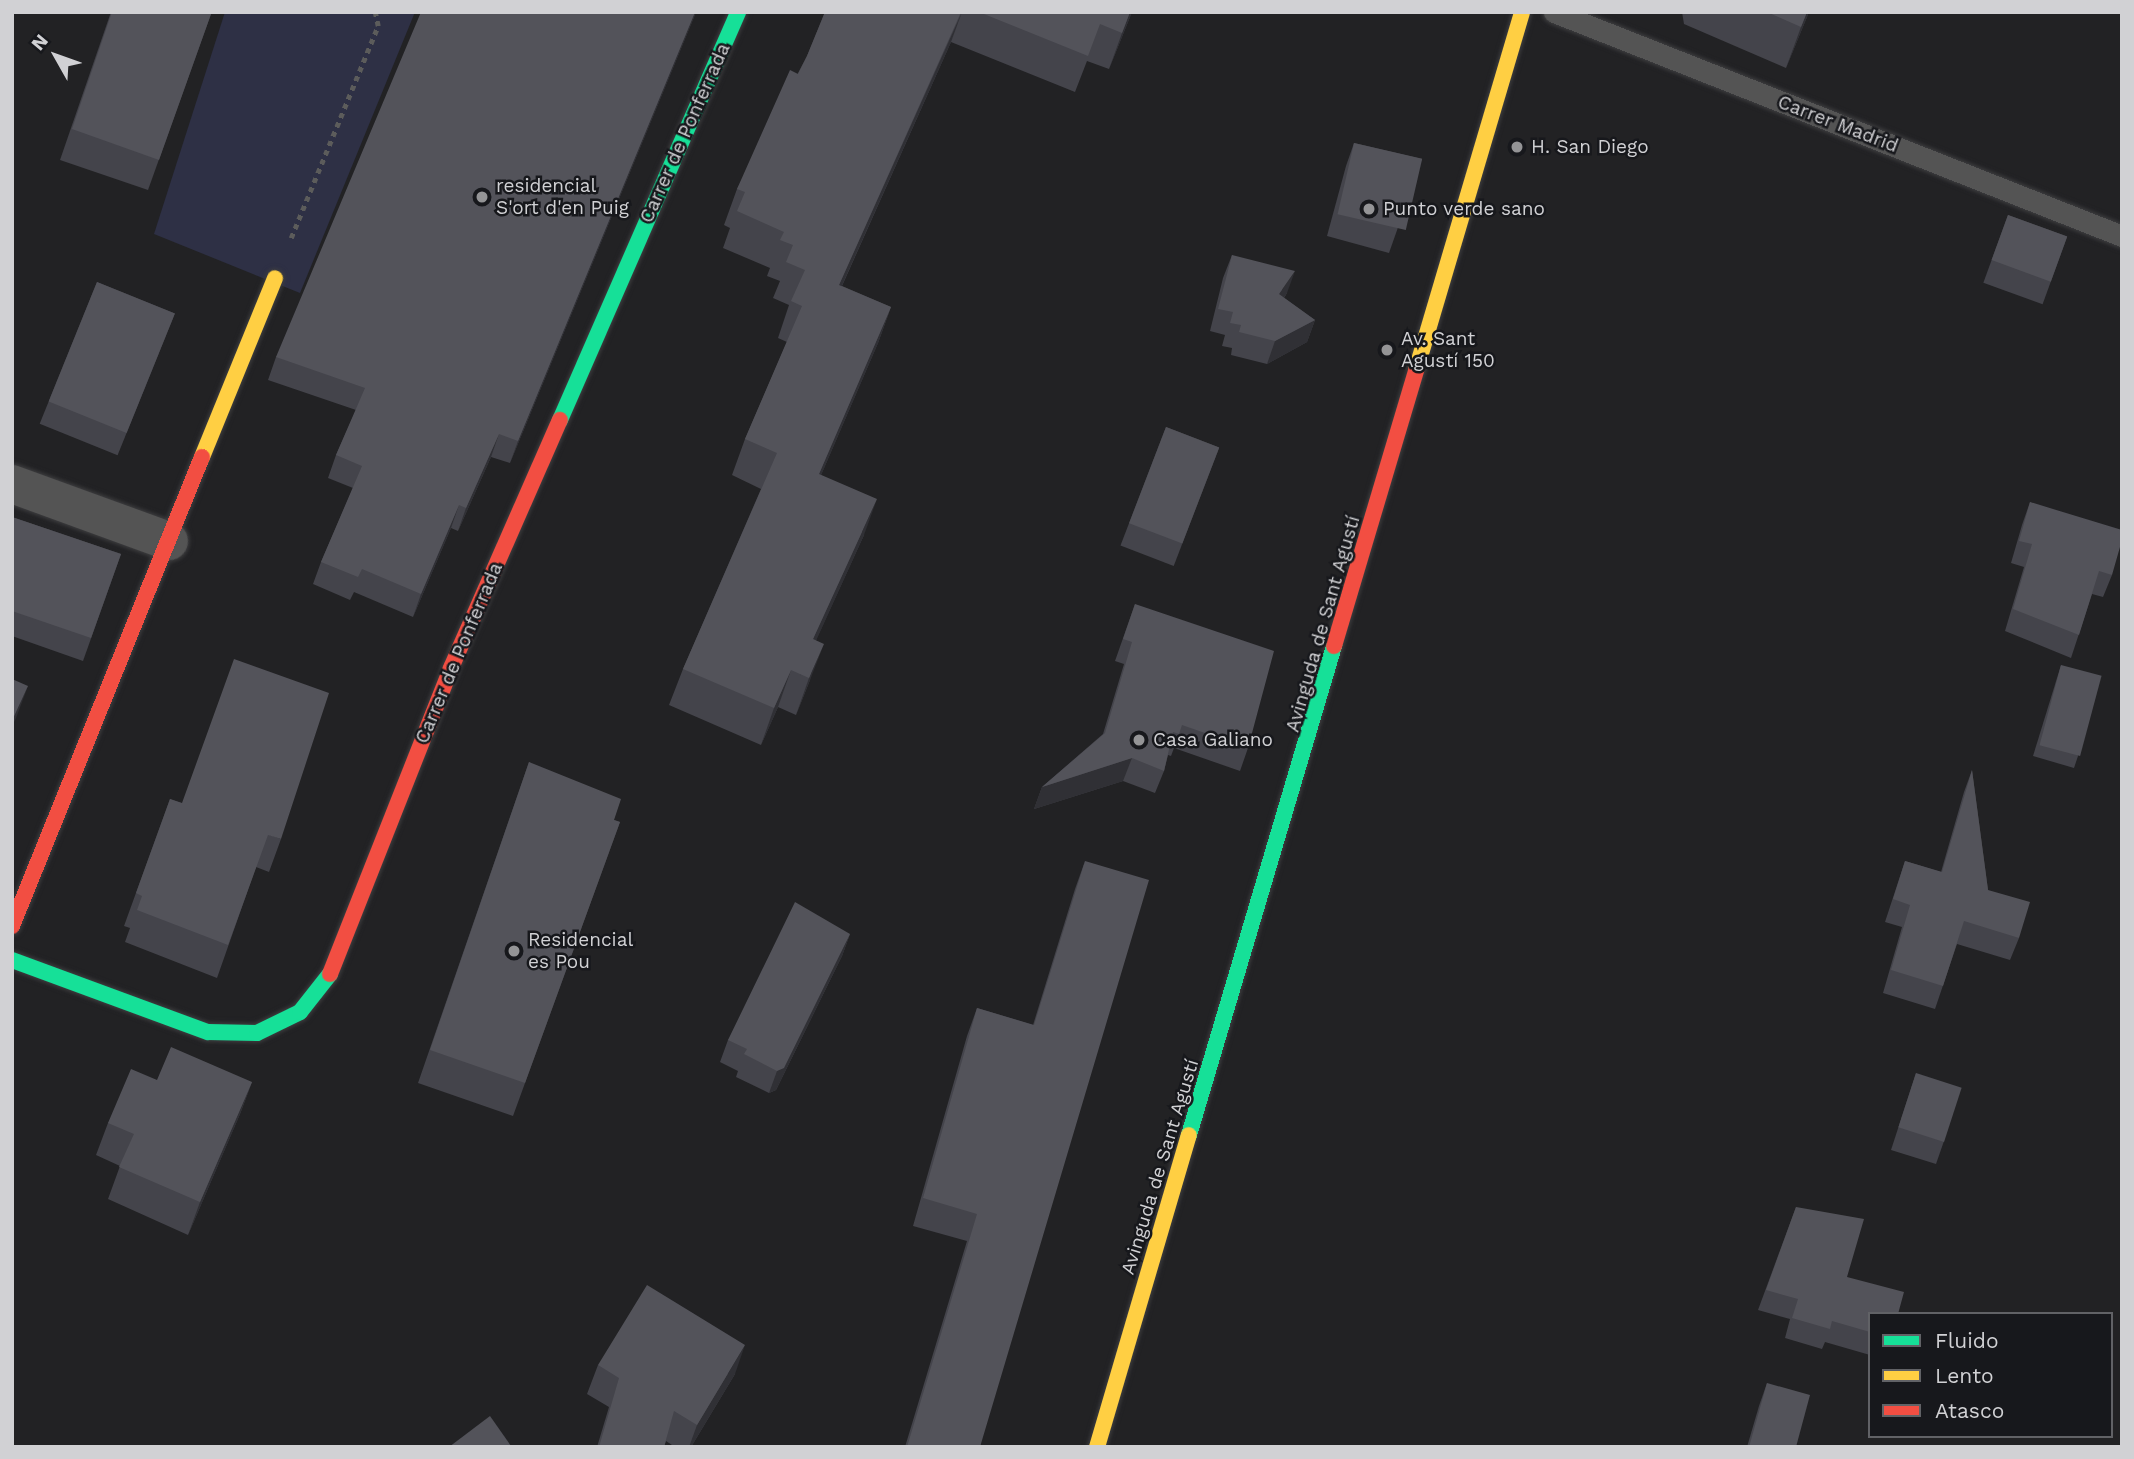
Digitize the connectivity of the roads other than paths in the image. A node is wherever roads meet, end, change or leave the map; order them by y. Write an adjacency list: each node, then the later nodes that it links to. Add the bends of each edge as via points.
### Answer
1 (738, 12): 9 (street, Carrer de Ponferrada, via 450,668 332,970 308,1002 257,1033 208,1032)
2 (1522, 12): 10 (street, Avinguda de Sant Agustí)
3 (1554, 12): 4 (lane, Carrer Madrid)
4 (2122, 236)
5 (275, 278): 7 (street)
6 (12, 484): 7 (street)
7 (169, 541): 8 (street)
8 (12, 926)
9 (12, 960)
10 (1097, 1447)

